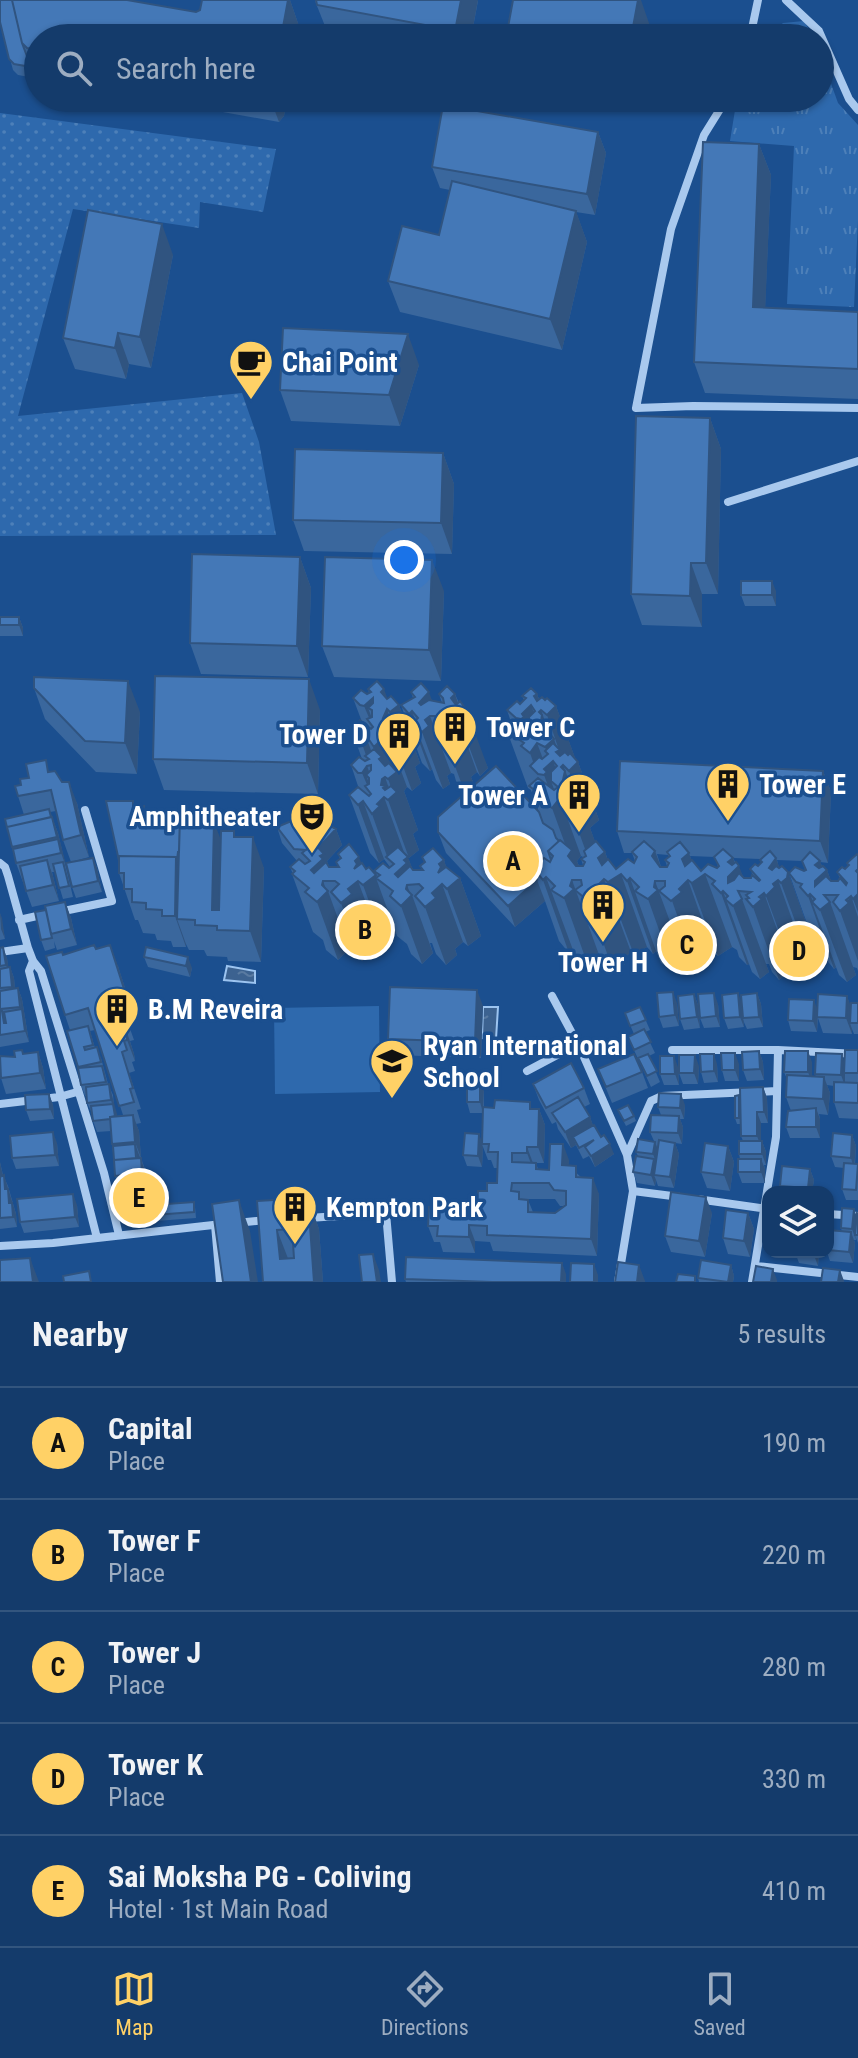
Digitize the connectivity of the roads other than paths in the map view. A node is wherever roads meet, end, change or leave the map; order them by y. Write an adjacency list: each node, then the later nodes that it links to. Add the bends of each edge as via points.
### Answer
1 (758, 0): 3 (street)
2 (786, 0): 4 (street)
3 (753, 24)
4 (812, 24)
5 (834, 65): 6 (street)
6 (858, 110)
7 (718, 112): 8 (street, via 704,135 671,229 636,408)
8 (858, 408)
9 (858, 461): 10 (street)
10 (728, 502)
11 (85, 810): 13 (street, via 112,901)
12 (0, 863): 13 (street)
13 (19, 920): 14 (street)
14 (28, 948): 15 (street); 16 (street)
15 (0, 952)
16 (33, 961): 24 (street, via 41,971); 25 (street, via 29,971)
17 (552, 996): 18 (street)
18 (578, 1044): 22 (street); 27 (street)
19 (672, 1050): 20 (street)
20 (778, 1050): 21 (street); 23 (street)
21 (858, 1054)
22 (527, 1071)
23 (777, 1091): 27 (street, via 662,1096 651,1101); 28 (street)
24 (77, 1092): 25 (street); 36 (street)
25 (59, 1097): 26 (street); 38 (street)
26 (0, 1104)
27 (627, 1155): 29 (street)
28 (770, 1186)
29 (633, 1191): 30 (street); 44 (street)
30 (762, 1208)
31 (834, 1214): 32 (street)
32 (858, 1216)
33 (300, 1218): 43 (street, via 386,1213)
34 (271, 1220): 35 (street)
35 (215, 1224): 36 (street); 42 (street)
36 (119, 1235): 38 (street)
37 (762, 1235): 40 (street)
38 (97, 1238): 39 (street)
39 (0, 1248)
40 (756, 1266): 41 (street); 45 (street)
41 (858, 1277)
42 (220, 1282)
43 (392, 1282)
44 (618, 1282)
45 (752, 1282)

